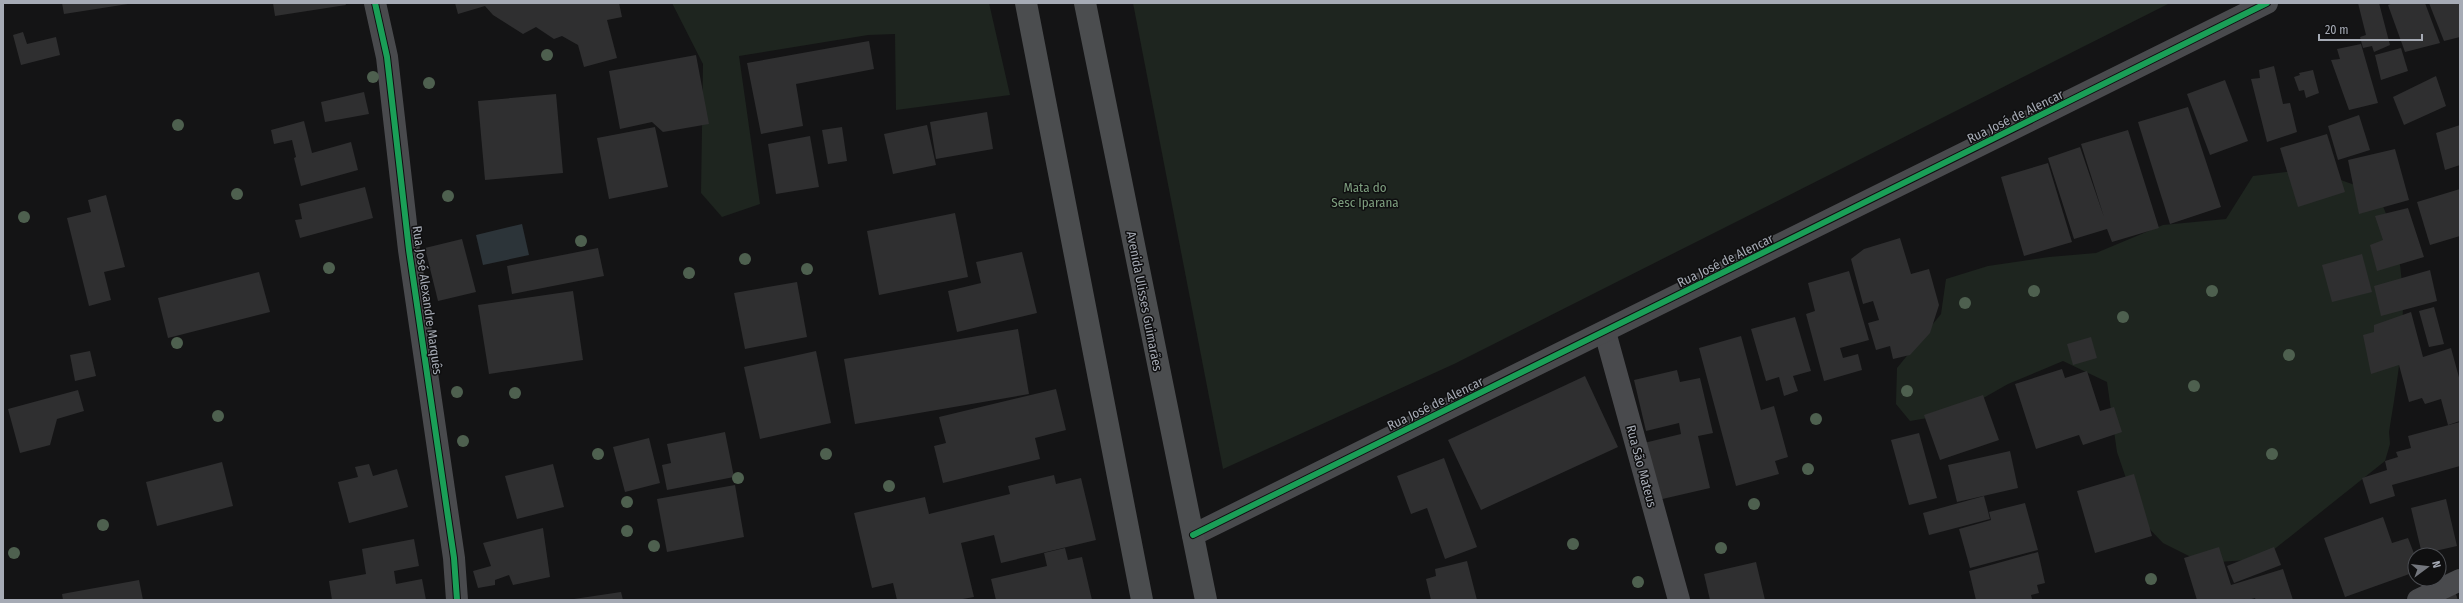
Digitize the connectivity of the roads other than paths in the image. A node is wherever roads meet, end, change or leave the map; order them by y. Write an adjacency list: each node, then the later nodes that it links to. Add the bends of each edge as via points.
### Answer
1 (375, 3): 8 (street, Rua José Alexandre Marquês, via 388,58 409,250 454,558)
2 (1026, 3): 9 (main road)
3 (1085, 3): 6 (main road, Avenida Ulisses Guimarães)
4 (2267, 3): 5 (street, Rua José de Alencar)
5 (1605, 332): 6 (street, Rua José de Alencar); 11 (street, Rua São Mateus)
6 (1193, 535): 10 (main road, Avenida Ulisses Guimarães)
7 (2460, 580): 12 (street)
8 (457, 600)
9 (1142, 600)
10 (1206, 600)
11 (1679, 600)
12 (2418, 600)

